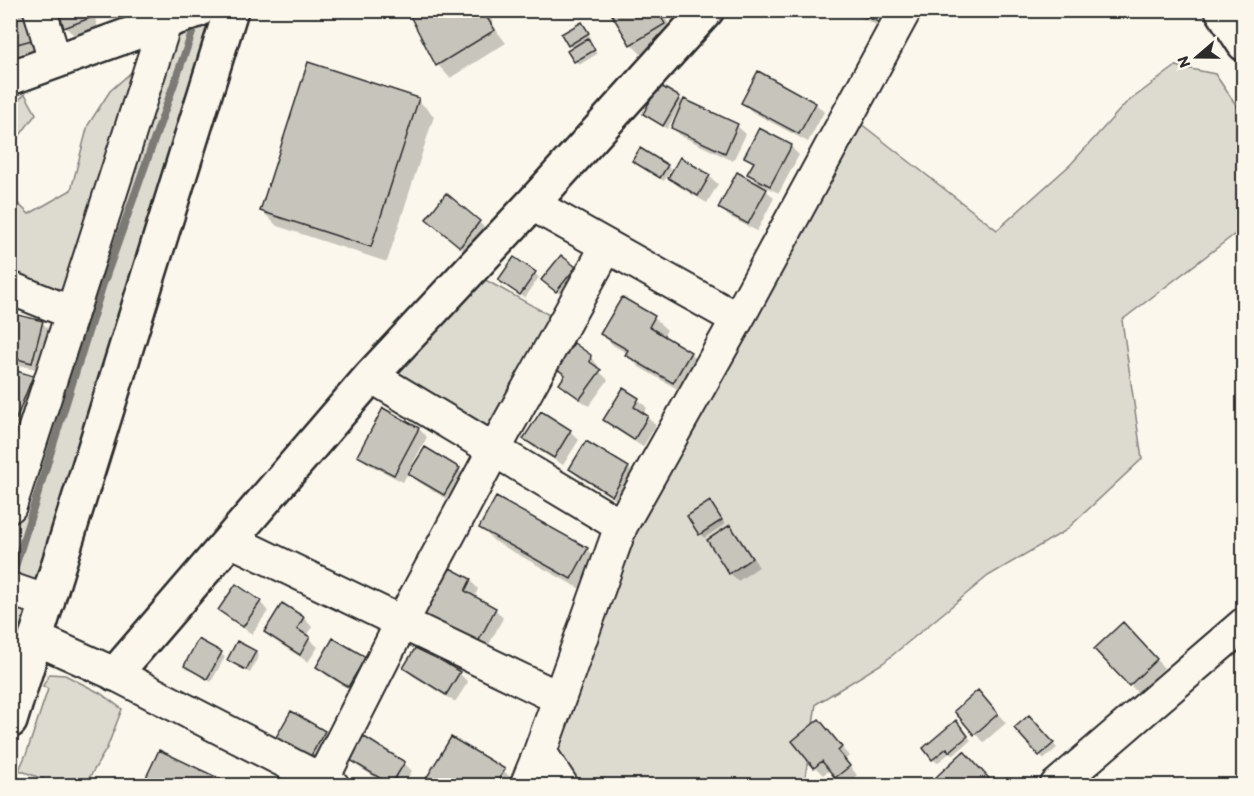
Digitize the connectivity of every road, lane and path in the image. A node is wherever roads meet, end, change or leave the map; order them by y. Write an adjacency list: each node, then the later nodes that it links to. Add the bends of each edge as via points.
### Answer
1 (40, 10): 8 (street)
2 (231, 10): 22 (street)
3 (707, 10): 10 (street)
4 (905, 10): 14 (street)
5 (1222, 10): 7 (street)
6 (181, 15): 8 (street); 13 (street)
7 (1244, 44)
8 (55, 62): 9 (street)
9 (10, 78)
10 (532, 204): 11 (street); 15 (street)
11 (607, 246): 14 (street); 17 (street)
12 (10, 288): 13 (street)
13 (72, 313): 16 (street)
14 (737, 320): 19 (street)
15 (371, 376): 17 (street); 20 (street)
16 (20, 442): 18 (street)
17 (494, 450): 19 (street); 23 (street)
18 (10, 506)
19 (621, 526): 27 (street)
20 (230, 540): 23 (street); 26 (street)
21 (10, 589): 22 (street)
22 (48, 602): 25 (street)
23 (402, 622): 27 (street); 30 (street)
24 (1244, 624): 33 (street)
25 (37, 639): 26 (street); 28 (street)
26 (115, 674): 30 (street)
27 (559, 698): 29 (street)
28 (10, 721)
29 (540, 752): 31 (street); 32 (street)
30 (327, 783)
31 (526, 786)
32 (562, 786)
33 (1056, 786)

